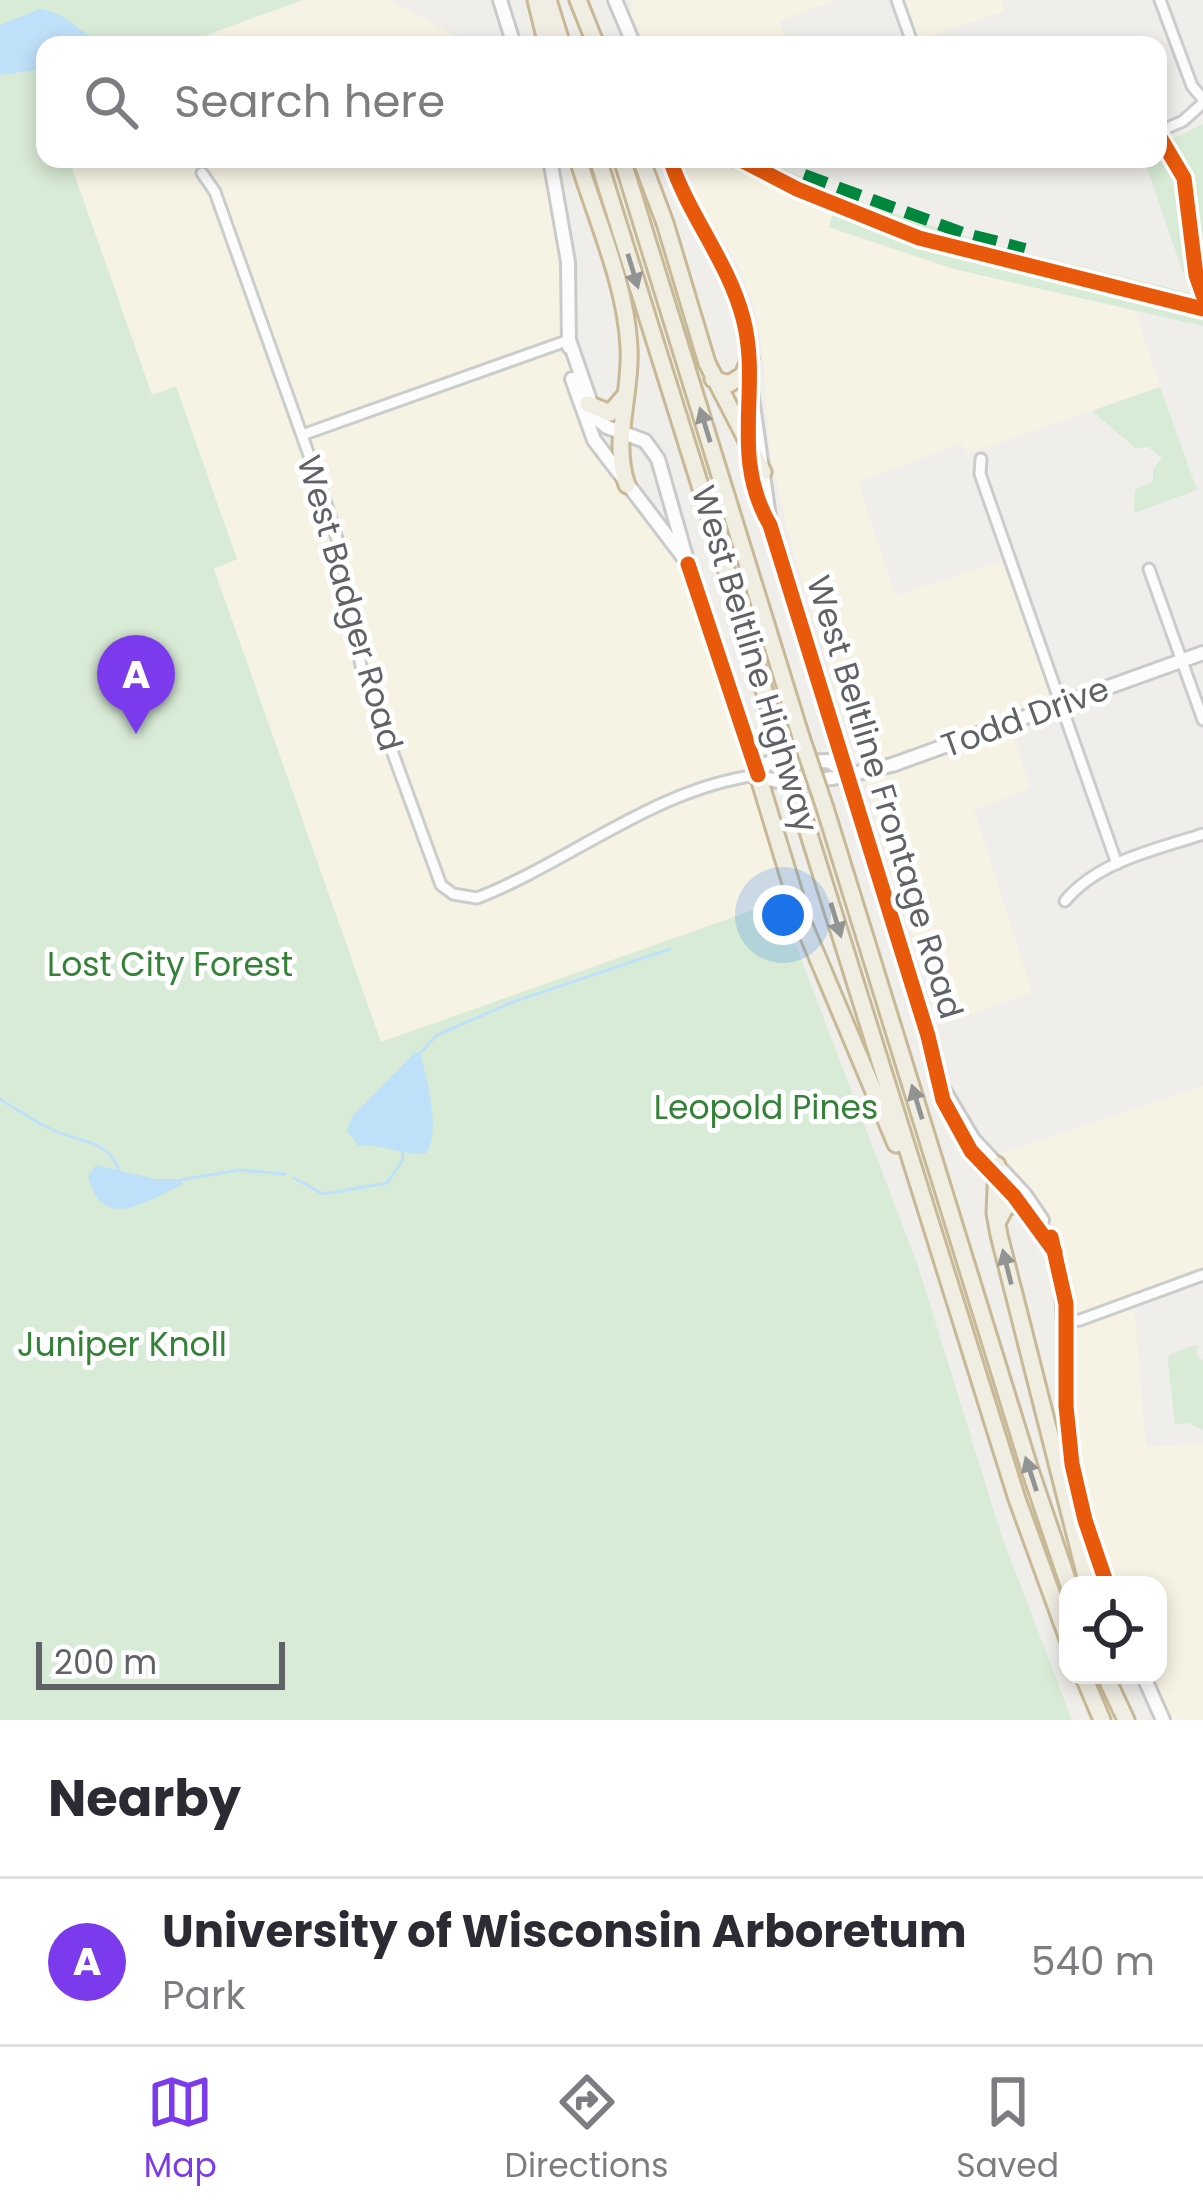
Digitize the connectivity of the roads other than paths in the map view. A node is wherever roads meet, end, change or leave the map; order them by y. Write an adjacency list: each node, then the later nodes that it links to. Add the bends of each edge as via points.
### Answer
1 (500, 0): 8 (street)
2 (536, 0): 9 (highway)
3 (548, 0): 10 (highway)
4 (575, 0): 11 (highway); 12 (highway)
5 (616, 0): 13 (street)
6 (897, 0): 14 (street)
7 (1160, 0): 15 (street)
8 (511, 36)
9 (546, 36)
10 (559, 36)
11 (584, 36)
12 (592, 36)
13 (630, 36)
14 (910, 36)
15 (1203, 101): 16 (street)
16 (1167, 128)
17 (552, 168): 24 (street, via 565,233)
18 (581, 168): 27 (highway, via 624,311)
19 (601, 168): 53 (highway, West Beltline Highway, one-way to 53, bridge)
20 (625, 168): 56 (highway, West Beltline Highway, one-way to 20, bridge)
21 (644, 168): 26 (highway)
22 (673, 168): 25 (street, West Beltline Frontage Road, via 736,295)
23 (202, 173): 31 (street, West Badger Road)
24 (569, 340): 29 (street); 31 (street); 35 (street, via 584,419)
25 (750, 358): 26 (highway, via 739,380); 28 (street, West Beltline Frontage Road)
26 (713, 379): 32 (highway)
27 (629, 383): 29 (highway, via 617,410); 30 (highway)
28 (750, 383): 32 (street, West Beltline Frontage Road); 34 (street, West Beltline Frontage Road)
29 (588, 404): 30 (street)
30 (622, 433): 35 (highway); 37 (street, via 645,441 658,459)
31 (302, 435): 47 (street, West Badger Road, via 337,539 363,674 434,872)
32 (746, 437): 34 (highway); 36 (street, West Beltline Frontage Road)
33 (981, 459): 41 (street)
34 (763, 472): 36 (street, West Beltline Frontage Road)
35 (627, 485): 37 (street)
36 (770, 524): 43 (street, West Beltline Frontage Road)
37 (688, 564): 44 (street)
38 (1149, 569): 40 (street)
39 (1203, 653): 40 (street, Todd Drive)
40 (1181, 659): 41 (street, Todd Drive); 42 (street)
41 (1061, 704): 43 (street, Todd Drive, via 892,765); 46 (street)
42 (1203, 720)
43 (845, 772): 44 (street, Todd Drive, via 828,761 768,763); 49 (street, West Beltline Frontage Road, via 943,1100 957,1130)
44 (758, 775): 47 (street, Todd Drive, via 638,815 488,894); 53 (highway, via 809,941)
45 (1203, 834): 46 (street)
46 (1117, 864): 48 (street, via 1081,882)
47 (453, 894)
48 (1065, 902)
49 (998, 1173): 50 (street, West Beltline Frontage Road); 51 (highway); 52 (street, West Beltline Frontage Road, via 1041,1218)
50 (1022, 1205): 51 (highway, via 1003,1207); 52 (street, West Beltline Frontage Road)
51 (997, 1224): 57 (highway, one-way to 51)
52 (1055, 1252): 55 (street, West Beltline Frontage Road)
53 (944, 1264): 59 (highway, West Beltline Highway)
54 (1203, 1275): 55 (street)
55 (1065, 1321): 58 (street, West Beltline Frontage Road, via 1072,1464)
56 (1067, 1576)
57 (1086, 1576)
58 (1104, 1576)
59 (1059, 1614)
60 (1087, 1684): 64 (highway)
61 (1110, 1684): 65 (highway)
62 (1118, 1684): 65 (highway)
63 (1147, 1684): 66 (street)
64 (1102, 1720)
65 (1128, 1720)
66 (1163, 1720)

